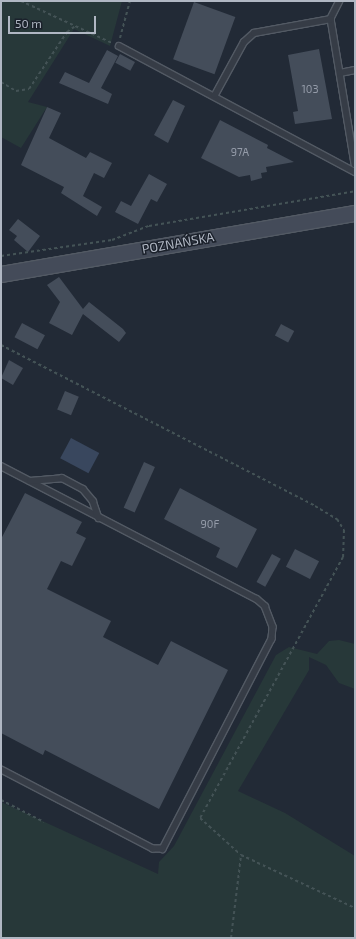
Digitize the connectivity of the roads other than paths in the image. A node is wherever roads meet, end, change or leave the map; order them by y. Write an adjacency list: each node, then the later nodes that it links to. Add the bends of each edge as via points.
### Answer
1 (340, 1): 2 (lane)
2 (331, 19): 5 (lane); 6 (lane, via 254,33 244,42)
3 (119, 46): 6 (lane)
4 (355, 70): 5 (lane)
5 (340, 73): 7 (lane)
6 (215, 95): 8 (lane)
7 (355, 164)
8 (355, 172)
9 (355, 213): 10 (street, POZNAŃSKA)
10 (1, 274)
11 (1, 466): 12 (lane)
12 (30, 481): 13 (lane); 13 (lane, via 62,478 83,489 93,501)
13 (99, 518): 14 (lane, via 257,599 269,614 272,639 164,849 153,849)
14 (1, 770)

